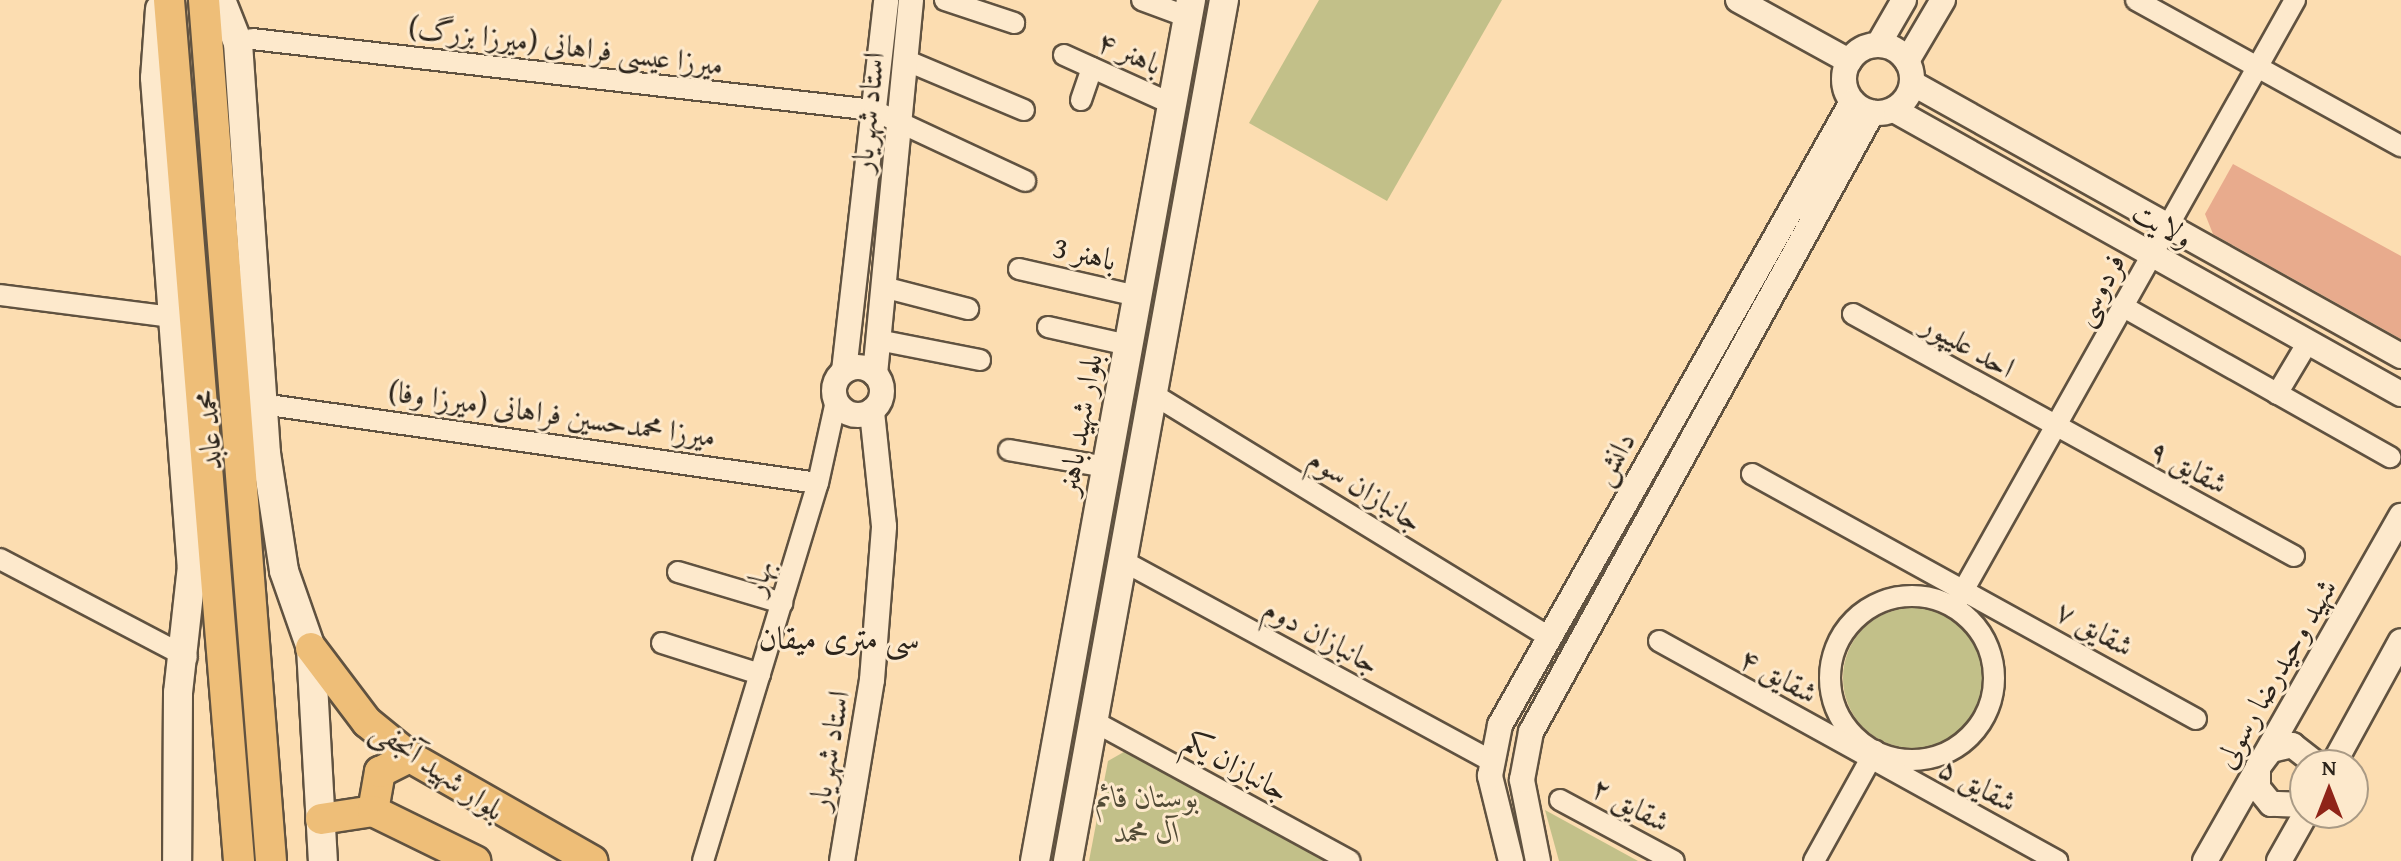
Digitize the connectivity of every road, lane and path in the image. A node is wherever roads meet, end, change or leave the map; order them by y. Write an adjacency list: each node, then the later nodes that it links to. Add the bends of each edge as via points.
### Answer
1 (161, 0): 42 (main road, via 155,78)
2 (169, 0): 92 (main road, محمد عابد)
3 (204, 0): 93 (main road, محمد عابد)
4 (221, 0): 75 (main road, via 238,43 266,453 284,571)
5 (886, 0): 28 (street, استاد شهریار)
6 (911, 0): 20 (street, استاد شهریار)
7 (945, 0): 16 (street)
8 (1142, 0): 15 (street)
9 (1224, 0): 51 (main road)
10 (1738, 0): 21 (street)
11 (1904, 0): 18 (street)
12 (1943, 0): 24 (street)
13 (2136, 0): 23 (street)
14 (2295, 0): 23 (street, فردوسی)
15 (1189, 8): 26 (main road, بلوار شهید باهنر)
16 (1014, 23)
17 (252, 39): 28 (street, میرزا عیسی فراهانی (میرزا بزرگ))
18 (1878, 45): 21 (street); 24 (street, ولایت)
19 (1064, 55): 22 (street, باهنر ۴)
20 (905, 60): 29 (street); 30 (street, استاد شهریار)
21 (1849, 61): 27 (street, via 1844,82)
22 (1092, 68): 25 (street); 26 (street, باهنر ۴)
23 (2257, 68): 31 (street); 33 (street, فردوسی)
24 (1910, 72): 27 (street); 33 (street, ولایت)
25 (1081, 100)
26 (1172, 104): 38 (main road, بلوار شهید باهنر)
27 (1873, 108): 34 (street, ولایت); 71 (street, دانش); 103 (street, دانش, via 1531,732 1522,780)
28 (873, 110): 30 (street, میرزا عیسی فراهانی (میرزا بزرگ)); 49 (street, استاد شهریار)
29 (1024, 110)
30 (898, 117): 32 (street, میرزا عیسی فراهانی (میرزا بزرگ)); 36 (street, استاد شهریار)
31 (2401, 146)
32 (1025, 181)
33 (2167, 224): 34 (street, فردوسی); 47 (street, ولایت)
34 (2151, 254): 39 (street, فردوسی); 45 (street, ولایت)
35 (1019, 269): 38 (street, باهنر 3)
36 (883, 287): 40 (street); 44 (street, استاد شهریار)
37 (0, 295): 42 (street)
38 (1137, 296): 46 (main road, بلوار شهید باهنر)
39 (2122, 306): 52 (street); 57 (street, فردوسی)
40 (968, 309)
41 (1853, 314): 57 (street, احد علیپور)
42 (172, 317): 76 (main road, via 192,566)
43 (1048, 327): 46 (street)
44 (878, 340): 48 (street); 50 (street, استاد شهریار)
45 (2308, 342): 52 (street); 53 (street, ولایت)
46 (1128, 345): 60 (main road, بلوار شهید باهنر)
47 (2401, 356)
48 (980, 360)
49 (844, 371): 50 (street, via 860,366); 54 (street, via 834,384)
50 (875, 374): 56 (street, via 881,397)
51 (1151, 393): 66 (main road); 71 (street, جانبازان سوم)
52 (2277, 394): 59 (street)
53 (2401, 394)
54 (836, 401): 56 (street, via 847,413); 62 (street, بهار)
55 (276, 406): 62 (street, میرزا محمدحسین فراهانی (میرزا وفا))
56 (872, 411): 98 (street, استاد شهریار, via 884,526 872,680)
57 (2055, 428): 64 (street, شقایق ۹); 68 (street, فردوسی)
58 (1009, 450): 60 (street)
59 (2390, 457)
60 (1106, 467): 99 (main road, بلوار شهید باهنر)
61 (1752, 474): 68 (street, شقایق ۷)
62 (818, 483): 69 (street, بهار)
63 (2401, 516): 84 (street, شهید وحیدرضا رسولی)
64 (2294, 556)
65 (0, 559): 76 (street)
66 (1123, 561): 79 (main road); 85 (street, جانبازان دوم)
67 (678, 572): 69 (street)
68 (1964, 589): 70 (street, فردوسی); 78 (street, شقایق ۷)
69 (782, 603): 77 (street, بهار)
70 (1954, 607): 82 (street, via 1989,646 1992,698 1982,722 1941,755 1915,760); 82 (street, via 1929,597 1877,603 1839,639 1831,691 1839,716)
71 (1549, 637): 85 (street, دانش, via 1500,725)
72 (1659, 641): 82 (street, شقایق ۴)
73 (2401, 641): 81 (street)
74 (662, 643): 77 (street)
75 (311, 648): 83 (main road, بلوار شهید آنجفی, via 367,722); 89 (main road)
76 (187, 657): 91 (main road, via 178,693)
77 (760, 674): 97 (street, بهار)
78 (2196, 719)
79 (1095, 722): 100 (main road); 101 (street, جانبازان یکم)
80 (2297, 749): 84 (street, via 2292,745)
81 (2342, 749)
82 (1873, 756): 105 (street); 106 (street, شقایق ۵)
83 (410, 757): 88 (main road, via 380,772); 96 (main road, بلوار شهید آنجفی)
84 (2263, 758): 87 (street, via 2256,777 2263,797 2280,809); 107 (street, شهید وحیدرضا رسولی)
85 (1492, 761): 102 (street, دانش)
86 (1560, 800): 104 (street, شقایق ۲)
87 (2289, 808)
88 (373, 811): 89 (main road); 95 (main road, بلوار شهید آنجفی)
89 (321, 819): 94 (main road)
90 (2297, 829): 108 (street)
91 (177, 861)
92 (239, 861)
93 (271, 861)
94 (323, 861)
95 (475, 861)
96 (592, 861)
97 (703, 861)
98 (842, 861)
99 (1035, 861)
100 (1068, 861)
101 (1350, 861)
102 (1511, 861)
103 (1538, 861)
104 (1674, 861)
105 (1814, 861)
106 (2057, 861)
107 (2205, 861)
108 (2279, 861)

